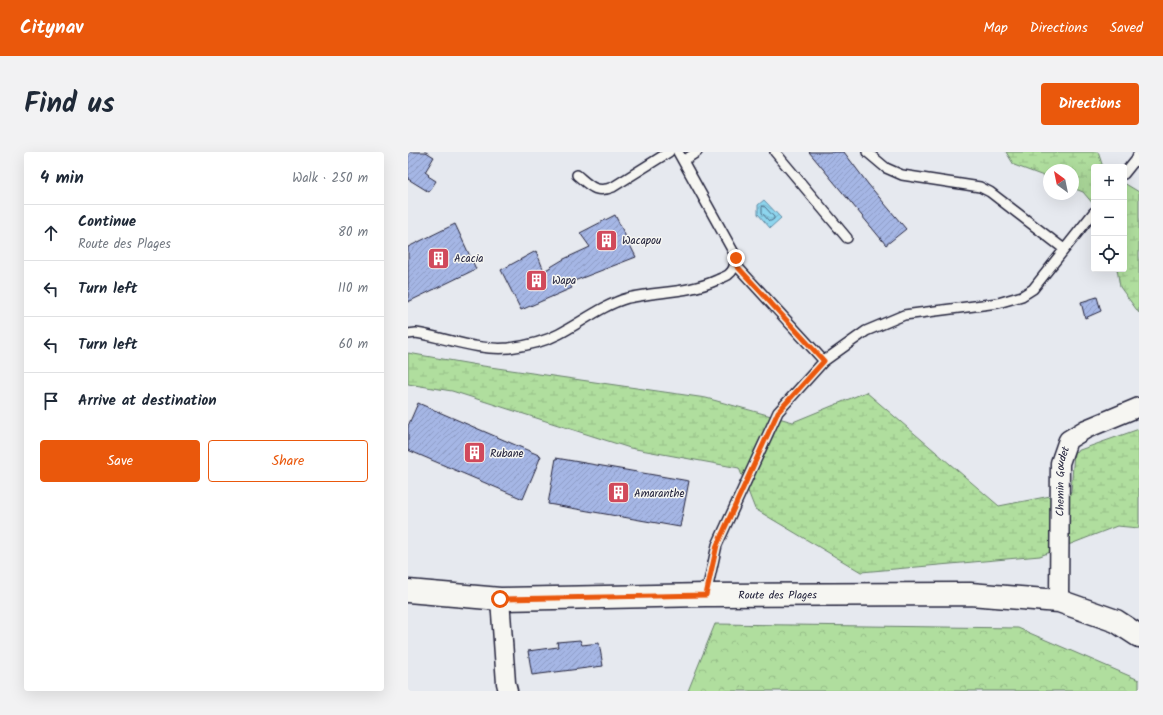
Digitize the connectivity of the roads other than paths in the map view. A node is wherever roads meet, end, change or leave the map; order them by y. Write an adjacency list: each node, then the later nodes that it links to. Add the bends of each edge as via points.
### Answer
1 (669, 152): 9 (lane, via 606,190 595,189)
2 (678, 152): 7 (lane)
3 (697, 152): 7 (lane)
4 (775, 152): 11 (lane)
5 (867, 152): 12 (lane, via 886,168 902,175 980,187)
6 (1139, 152): 8 (lane)
7 (683, 161): 13 (lane, via 734,253)
8 (1127, 170)
9 (577, 175)
10 (1091, 216): 12 (lane)
11 (847, 238)
12 (1064, 249): 15 (lane, via 1033,289 1022,296 998,303 904,315 866,331)
13 (735, 264): 14 (lane, via 728,275 712,283 686,290 628,298 605,306 557,335 526,345 487,348 416,332); 15 (lane)
14 (408, 334)
15 (824, 361): 18 (lane, via 778,412 717,545)
16 (1139, 407): 20 (street, Chemin Goudet, via 1086,429 1068,440 1060,463)
17 (408, 591): 19 (street, Route des Plages)
18 (706, 595): 19 (street, Route des Plages); 20 (street, Route des Plages, via 970,594)
19 (500, 599): 22 (street)
20 (1059, 601): 21 (street, Route des Plages, via 1116,621)
21 (1139, 636)
22 (508, 691)

